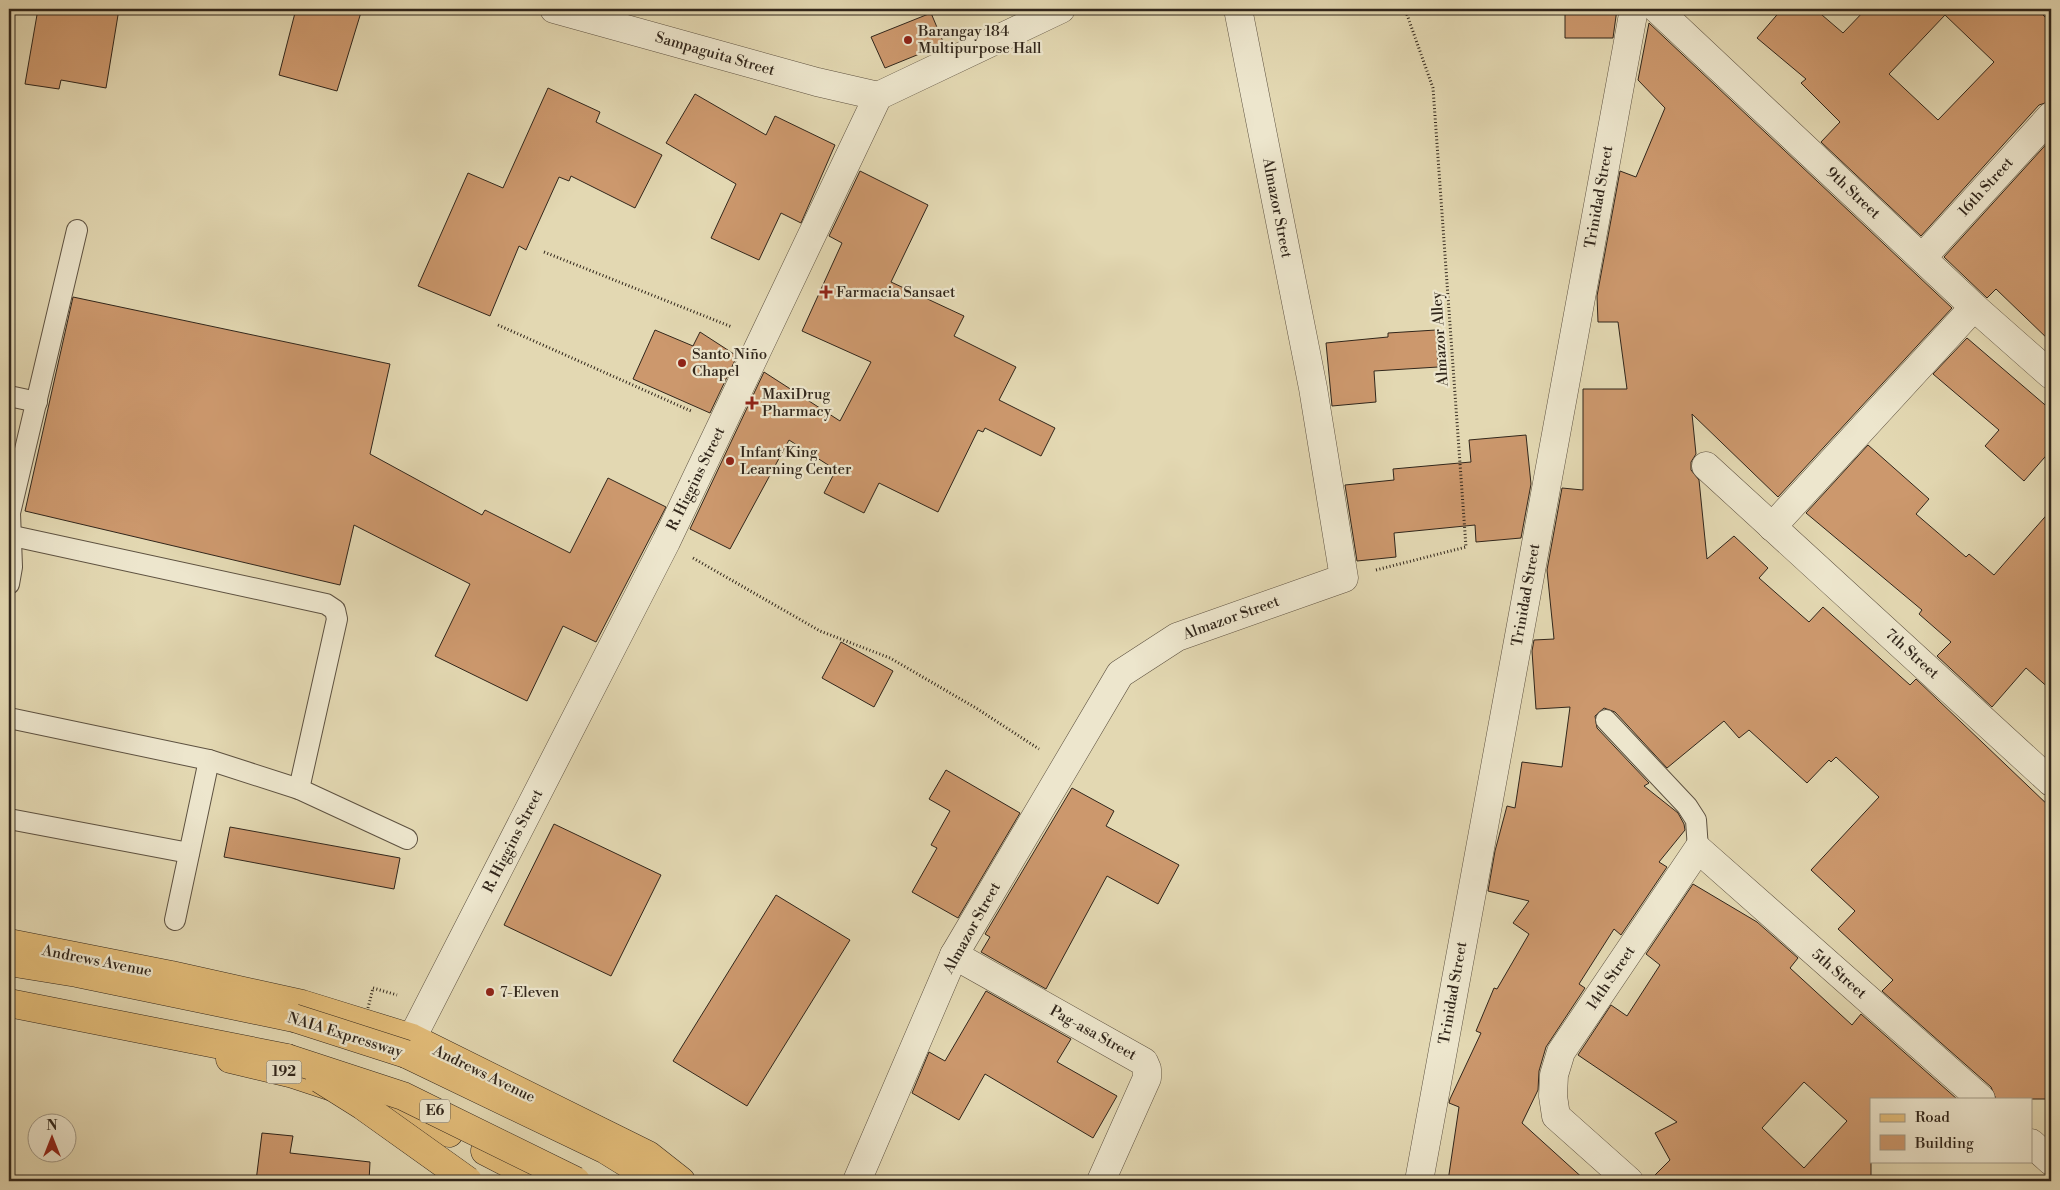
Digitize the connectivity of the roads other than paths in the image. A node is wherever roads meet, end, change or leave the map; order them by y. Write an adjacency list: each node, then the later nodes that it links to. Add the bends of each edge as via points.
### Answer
1 (554, 9): 6 (street, Sampaguita Street)
2 (1061, 9): 6 (street)
3 (1238, 9): 30 (street, Almazor Street, via 1313,388 1344,578 1177,637 1120,674)
4 (1634, 9): 46 (street, Trinidad Street)
5 (1657, 9): 9 (street, 9th Street)
6 (878, 96): 34 (street, R. Higgins Street, via 666,542)
7 (2051, 116): 9 (street, 16th Street)
8 (78, 230): 13 (lane)
9 (1922, 258): 10 (street, 9th Street)
10 (1974, 307): 11 (street, 9th Street); 16 (street)
11 (2051, 375)
12 (9, 396): 13 (lane)
13 (37, 402): 15 (lane)
14 (1706, 466): 16 (street, 7th Street)
15 (10, 512): 17 (lane)
16 (1772, 527): 22 (street, 7th Street)
17 (13, 536): 18 (lane); 23 (lane, via 331,606 337,619)
18 (9, 584)
19 (9, 718): 21 (lane)
20 (1606, 720): 26 (lane, via 1687,806 1696,820)
21 (209, 760): 23 (lane); 27 (lane)
22 (2051, 782)
23 (299, 790): 25 (lane)
24 (9, 819): 27 (lane)
25 (407, 839)
26 (1698, 849): 36 (street, 5th Street); 47 (street, 14th Street, via 1561,1052 1554,1075 1552,1096 1556,1116)
27 (189, 853): 28 (lane)
28 (175, 920)
29 (9, 944): 34 (main road, Andrews Avenue, via 302,1004)
30 (954, 955): 44 (street, Almazor Street); 45 (street, Pag-asa Street, via 1144,1062 1147,1078)
31 (9, 962): 42 (main road, NAIA Expressway / E6, bridge, via 78,973 294,1018 406,1054 606,1150)
32 (9, 1003): 35 (main road, E6)
33 (9, 1010): 40 (main road, 192, via 293,1074 396,1108)
34 (412, 1038): 43 (main road, Andrews Avenue, via 648,1155)
35 (288, 1058): 39 (main road, bridge, via 363,1106); 41 (main road, E6, bridge, via 403,1096)
36 (1980, 1098)
37 (2032, 1144): 38 (street)
38 (2051, 1160)
39 (468, 1181)
40 (543, 1181)
41 (576, 1181)
42 (656, 1181)
43 (681, 1181)
44 (857, 1181)
45 (1101, 1181)
46 (1419, 1181)
47 (1629, 1181)

